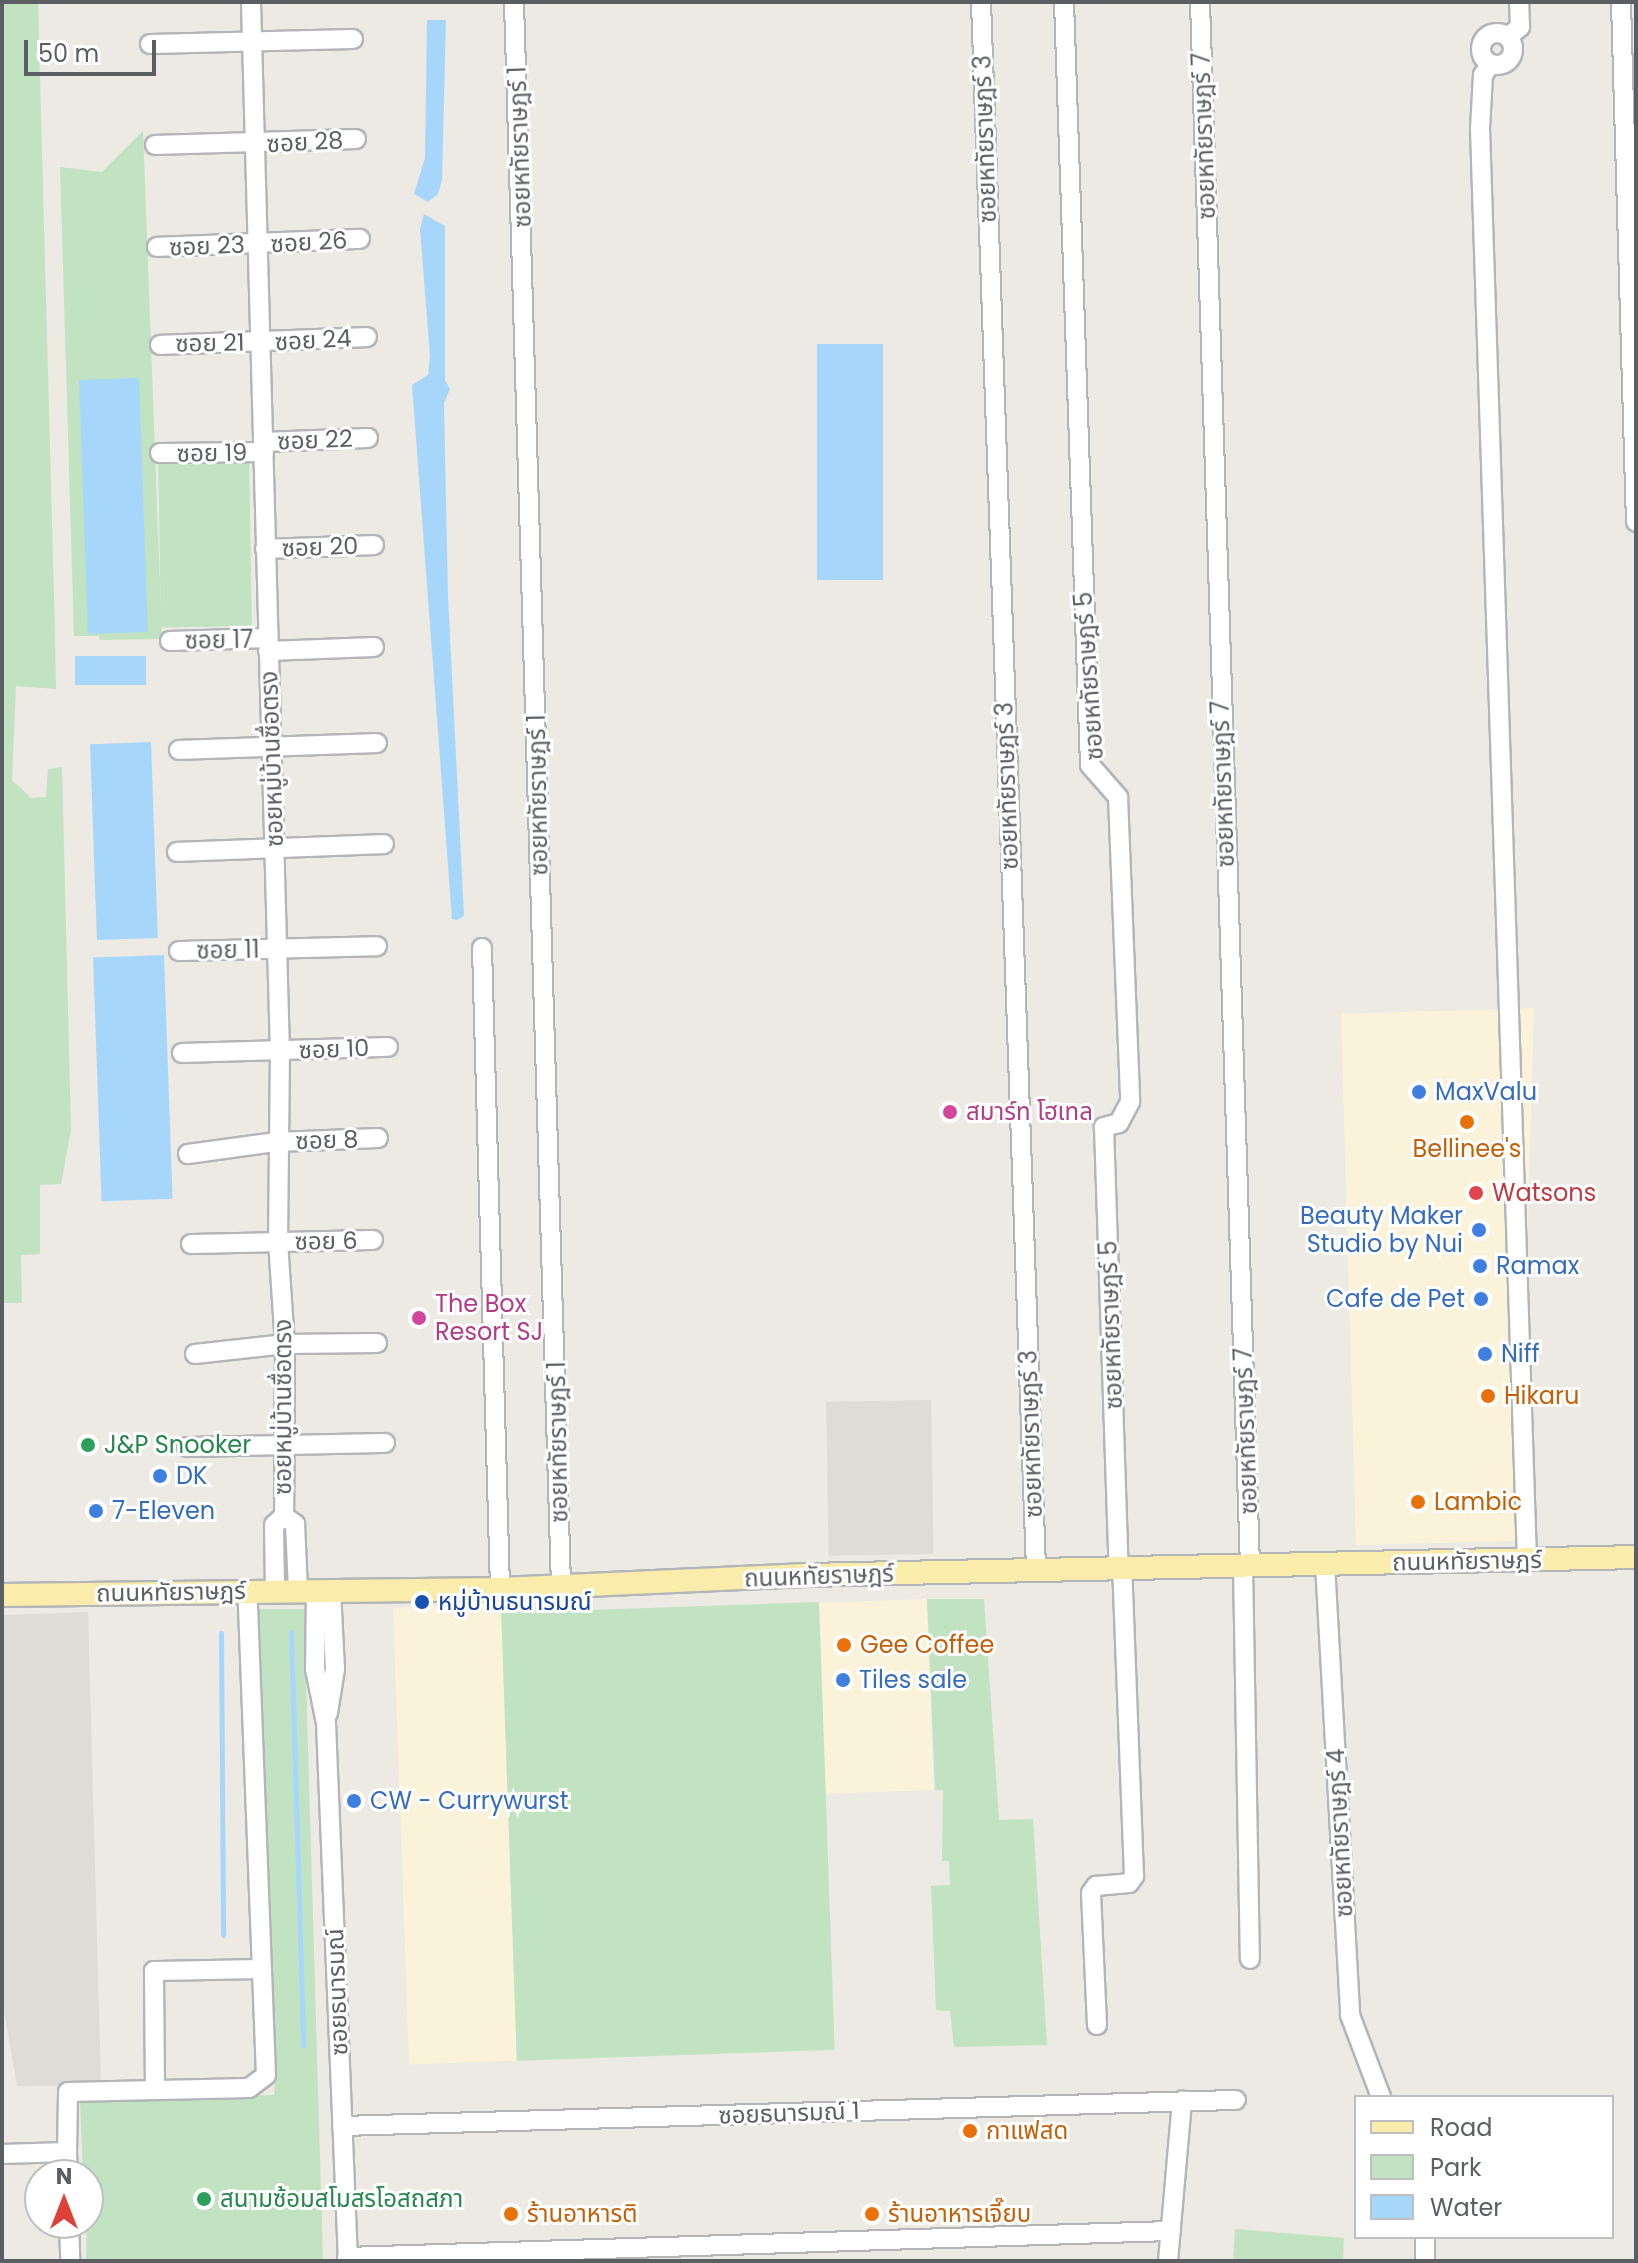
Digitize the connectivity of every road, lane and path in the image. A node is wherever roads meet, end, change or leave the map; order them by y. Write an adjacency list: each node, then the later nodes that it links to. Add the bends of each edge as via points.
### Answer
1 (251, 2): 9 (street, ซอยหมู่บ้านซื่อตรง)
2 (514, 2): 62 (street, ซอยหทัยราษฎร์ 1)
3 (981, 2): 61 (street, ซอยหทัยราษฎร์ 3)
4 (1064, 2): 60 (street, ซอยหทัยราษฎร์ 5, via 1090,765 1118,797 1130,1102 1119,1123 1104,1127)
5 (1200, 2): 59 (street, ซอยหทัยราษฎร์ 7)
6 (1519, 2): 57 (street, via 1520,27 1508,37 1511,58 1491,64 1483,75 1480,129)
7 (1621, 2): 14 (street)
8 (353, 39): 9 (street)
9 (252, 41): 10 (street); 12 (street, ซอยหมู่บ้านซื่อตรง)
10 (150, 44)
11 (356, 139): 12 (street, ซอย 28)
12 (254, 144): 13 (street, ซอย 28); 16 (street, ซอยหมู่บ้านซื่อตรง)
13 (155, 145)
14 (1632, 207): 24 (street)
15 (360, 239): 16 (street, ซอย 26)
16 (257, 244): 17 (street, ซอย 23); 19 (street, ซอยหมู่บ้านซื่อตรง)
17 (157, 247)
18 (367, 337): 19 (street, ซอย 24)
19 (260, 342): 20 (street, ซอย 21); 22 (street, ซอยหมู่บ้านซื่อตรง)
20 (160, 345)
21 (368, 438): 22 (street, ซอย 22)
22 (264, 447): 23 (street, ซอย 19); 26 (street, ซอยหมู่บ้านซื่อตรง)
23 (160, 453)
24 (1636, 522)
25 (374, 545): 26 (street, ซอย 20)
26 (265, 549): 28 (street, ซอยหมู่บ้านซื่อตรง)
27 (170, 641): 28 (street, ซอย 17)
28 (268, 645): 29 (street, ซอย 17); 31 (street, ซอยหมู่บ้านซื่อตรง)
29 (374, 647)
30 (377, 743): 31 (street)
31 (271, 747): 32 (street); 34 (street, ซอยหมู่บ้านซื่อตรง)
32 (179, 750)
33 (384, 844): 34 (street)
34 (275, 848): 35 (street); 38 (street, ซอยหมู่บ้านซื่อตรง)
35 (177, 852)
36 (377, 946): 38 (street, ซอย 11)
37 (482, 948): 63 (street)
38 (277, 949): 39 (street, ซอย 11); 41 (street, ซอยหมู่บ้านซื่อตรง)
39 (179, 951)
40 (388, 1047): 41 (street, ซอย 10)
41 (280, 1051): 42 (street, ซอย 10); 44 (street, ซอยหมู่บ้านซื่อตรง)
42 (182, 1053)
43 (378, 1138): 44 (street, ซอย 8)
44 (276, 1142): 45 (street, ซอย 8); 47 (street, ซอยหมู่บ้านซื่อตรง)
45 (188, 1154)
46 (373, 1240): 47 (street, ซอย 6)
47 (278, 1242): 48 (street, ซอย 6); 50 (street, ซอยหมู่บ้านซื่อตรง)
48 (191, 1244)
49 (377, 1343): 50 (street)
50 (285, 1344): 51 (street); 53 (street, ซอยหมู่บ้านซื่อตรง)
51 (195, 1354)
52 (385, 1443): 53 (street)
53 (284, 1444): 54 (street); 55 (street, ซอยหมู่บ้านซื่อตรง)
54 (187, 1447)
55 (284, 1516): 64 (street, ซอยหมู่บ้านซื่อตรง, via 274,1525); 65 (street, ซอยหมู่บ้านซื่อตรง, via 295,1524)
56 (1636, 1557): 57 (main road, ถนนหทัยราษฎร์)
57 (1527, 1559): 58 (main road, ถนนหทัยราษฎร์)
58 (1325, 1564): 59 (main road, ถนนหทัยราษฎร์); 72 (street, ซอยหทัยราษฎร์ 4, via 1350,2015)
59 (1246, 1566): 60 (main road, ถนนหทัยราษฎร์); 68 (street, ซอยหทัยราษฎร์ 7)
60 (1121, 1568): 61 (main road, ถนนหทัยราษฎร์); 70 (street, via 1134,1876 1129,1883 1096,1886 1091,1893)
61 (1036, 1570): 62 (main road, ถนนหทัยราษฎร์)
62 (561, 1587): 63 (main road, ถนนหทัยราษฎร์)
63 (500, 1589): 65 (main road, ถนนหทัยราษฎร์)
64 (275, 1590): 65 (main road, ถนนหทัยราษฎร์); 66 (main road, ถนนหทัยราษฎร์)
65 (315, 1590): 75 (street, ซอยธนารมณ์, via 315,1669 326,1723)
66 (247, 1591): 67 (main road, ถนนหทัยราษฎร์); 69 (street)
67 (2, 1595)
68 (1250, 1959)
69 (262, 1969): 71 (street, via 266,2075 249,2088); 71 (street, via 154,1971)
70 (1097, 2025)
71 (155, 2089): 76 (street, via 68,2092)
72 (1380, 2095)
73 (1236, 2100): 74 (street, ซอยธนารมณ์ 1)
74 (1182, 2101): 75 (street, ซอยธนารมณ์ 1); 79 (street)
75 (342, 2126): 82 (street, ซอยธนารมณ์)
76 (67, 2152): 77 (street); 78 (street)
77 (2, 2154)
78 (67, 2159)
79 (1171, 2231): 82 (street); 84 (street)
80 (69, 2239): 83 (street)
81 (1425, 2239): 85 (street)
82 (348, 2259)
83 (70, 2261)
84 (1168, 2261)
85 (1425, 2261)

